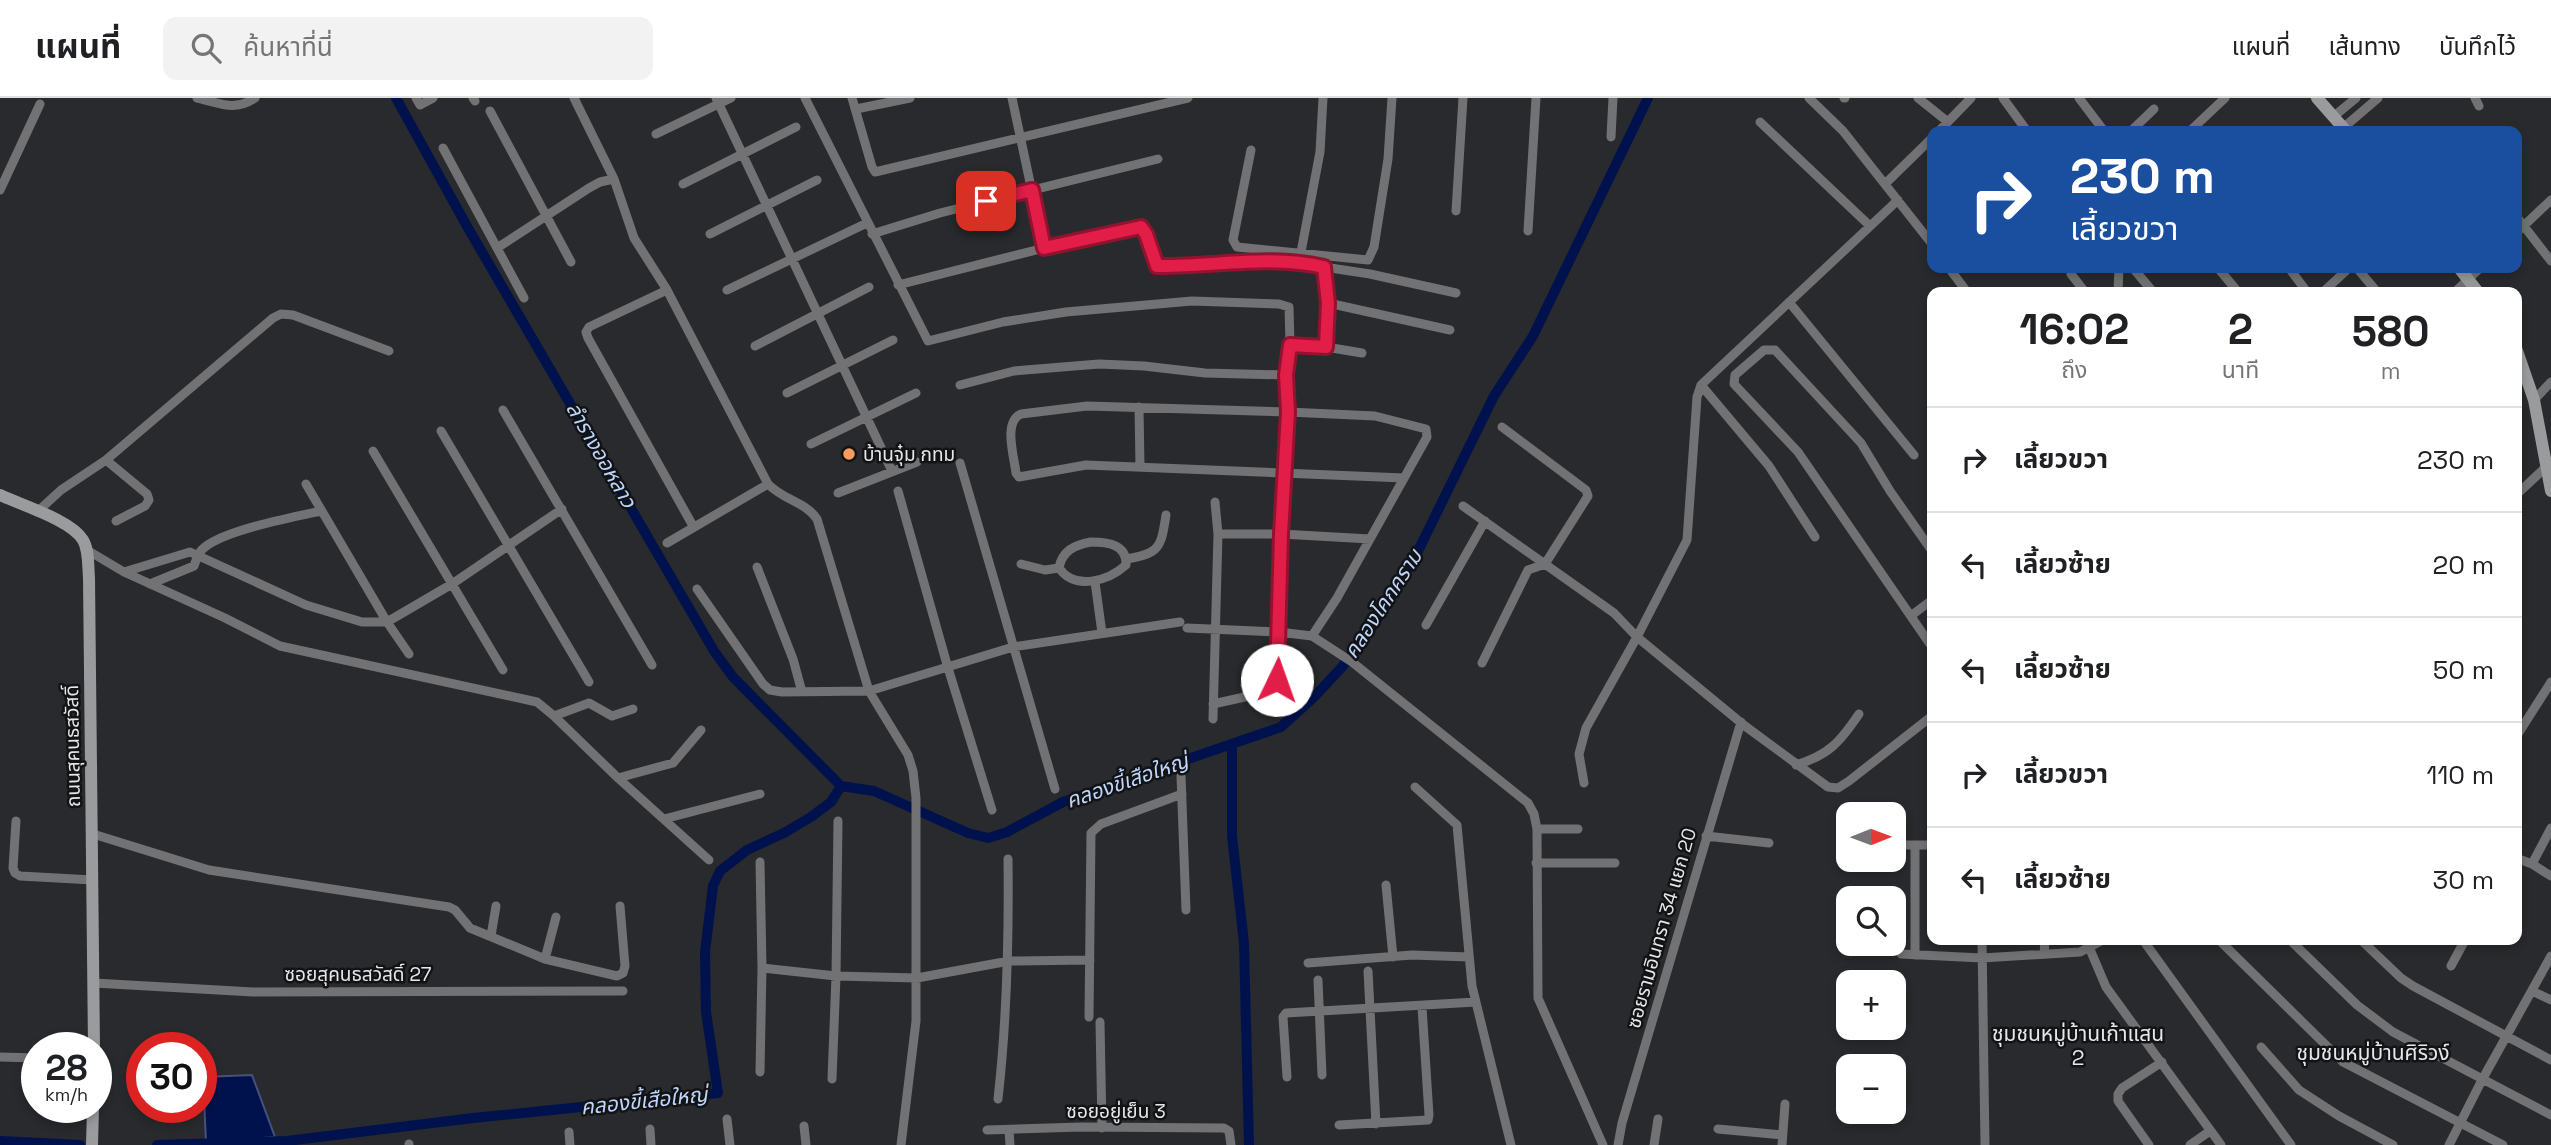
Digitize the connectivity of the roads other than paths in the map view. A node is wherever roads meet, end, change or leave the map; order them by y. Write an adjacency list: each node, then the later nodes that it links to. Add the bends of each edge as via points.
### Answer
1 (197, 98): 2 (street, via 236,107)
2 (255, 98)
3 (416, 98): 4 (street, via 420,105)
4 (433, 98)
5 (574, 98): 50 (street)
6 (731, 98): 26 (street)
7 (806, 98): 61 (street)
8 (852, 98): 28 (street)
9 (910, 98): 28 (street)
10 (1012, 98): 43 (street)
11 (1188, 98): 43 (street)
12 (1323, 98): 71 (street, via 1320,152)
13 (1392, 98): 71 (street, via 1388,159 1368,260)
14 (1463, 98): 59 (street)
15 (1536, 98): 65 (street)
16 (1613, 98): 44 (street)
17 (1809, 98): 53 (street, via 1843,131)
18 (1918, 98): 33 (street)
19 (1971, 98): 33 (street)
20 (2003, 98): 35 (street)
21 (2225, 98): 38 (street)
22 (2317, 98): 31 (main road)
23 (2356, 98): 31 (street)
24 (2378, 98): 40 (street)
25 (2081, 99): 36 (street)
26 (717, 101): 42 (street); 48 (street)
27 (40, 104): 54 (street)
28 (856, 109): 43 (street, via 876,172)
29 (2154, 109): 37 (street)
30 (490, 111): 60 (street)
31 (2333, 117): 39 (main road)
32 (1760, 122): 63 (street)
33 (1948, 122): 34 (street)
34 (1944, 126)
35 (2023, 126)
36 (2100, 126)
37 (2137, 126)
38 (2195, 126)
39 (2341, 126)
40 (2348, 126)
41 (796, 127): 48 (street)
42 (656, 134)
43 (1020, 137): 55 (street)
44 (1611, 137)
45 (1927, 143): 53 (street)
46 (443, 148): 69 (street)
47 (1251, 150): 71 (street, via 1234,245)
48 (741, 155): 52 (street); 58 (street)
49 (1158, 159): 55 (street)
50 (614, 179): 60 (street, via 600,182); 93 (street, via 634,238)
51 (817, 180): 58 (street)
52 (683, 184)
53 (1885, 184): 56 (street)
54 (0, 190)
55 (1032, 190): 67 (street); 70 (street)
56 (1898, 200): 63 (street); 68 (street)
57 (2551, 200): 64 (street)
58 (767, 207): 66 (street); 72 (street)
59 (1456, 211)
60 (546, 216): 69 (street); 74 (street)
61 (867, 223): 67 (street); 72 (street)
62 (2522, 224): 64 (street)
63 (1870, 226): 97 (street)
64 (2524, 226): 73 (street)
65 (1528, 231)
66 (710, 234)
67 (872, 234): 84 (street)
68 (1927, 238)
69 (497, 248): 96 (street)
70 (1044, 248): 75 (street, via 1141,227 1157,266 1193,267 1241,260); 84 (street)
71 (1301, 252)
72 (791, 261): 94 (street); 99 (street)
73 (2551, 261)
74 (571, 262)
75 (1324, 267): 95 (street); 98 (street)
76 (2137, 273): 87 (street)
77 (2222, 273): 88 (street)
78 (2344, 273): 89 (street)
79 (2361, 273): 90 (street)
80 (2463, 273): 83 (main road)
81 (2475, 273): 83 (street)
82 (2071, 274): 86 (street)
83 (2468, 279): 91 (street); 92 (main road)
84 (898, 285): 102 (street, via 930,342 1003,322 1066,312 1192,301 1287,305)
85 (869, 287): 99 (street)
86 (2081, 287)
87 (2149, 287)
88 (2234, 287)
89 (2328, 287)
90 (2373, 287)
91 (2460, 287)
92 (2474, 287)
93 (667, 290): 136 (street); 150 (street, via 586,332)
94 (727, 290)
95 (1456, 293)
96 (524, 298)
97 (1789, 302): 114 (street); 126 (street)
98 (1328, 303): 100 (street); 104 (street)
99 (817, 314): 103 (street); 108 (street)
100 (1450, 330)
101 (893, 340): 108 (street)
102 (1290, 345): 104 (street); 110 (street)
103 (755, 346)
104 (1326, 347): 106 (street)
105 (390, 351): 127 (street, via 281,314)
106 (1362, 353)
107 (2522, 363): 109 (main road)
108 (842, 364): 115 (street); 121 (street)
109 (2526, 373): 111 (street); 117 (main road)
110 (1286, 375): 113 (street, via 1100,364 1014,371); 120 (street)
111 (2522, 377)
112 (2551, 382): 117 (street)
113 (960, 385)
114 (1701, 385): 153 (street, via 1769,466); 178 (street, via 1687,540)
115 (787, 393)
116 (916, 393): 121 (street)
117 (2534, 400): 131 (main road)
118 (1139, 407): 120 (street); 130 (street); 130 (street, via 1087,406 1021,414 1011,426 1019,477 1086,466)
119 (503, 410): 144 (street)
120 (1288, 412): 133 (street); 134 (street, via 1375,416 1424,427 1427,437)
121 (866, 416): 124 (street); 132 (street)
122 (1502, 427): 162 (street, via 1588,493)
123 (441, 431): 156 (street)
124 (811, 444)
125 (373, 451): 168 (street)
126 (1914, 455)
127 (106, 460): 146 (street); 148 (street, via 149,500)
128 (917, 462): 132 (street)
129 (961, 463): 180 (street)
130 (1140, 467): 133 (street)
131 (2546, 467): 137 (street); 139 (main road)
132 (892, 471): 140 (street)
133 (1286, 473): 134 (street); 152 (street)
134 (1404, 478): 154 (street)
135 (306, 484): 145 (street)
136 (768, 484): 150 (street); 188 (street, via 786,499 811,509 817,519)
137 (2522, 489)
138 (898, 491): 184 (street)
139 (2551, 491)
140 (838, 493)
141 (0, 495): 146 (main road)
142 (1215, 502): 151 (street)
143 (1463, 506): 149 (street)
144 (562, 509): 156 (street); 183 (street)
145 (321, 511): 159 (street, via 270,522 210,543); 172 (street)
146 (37, 512): 158 (main road, via 76,532)
147 (1166, 515): 160 (street, via 1157,548 1151,554)
148 (116, 521)
149 (1485, 521): 162 (street); 173 (street)
150 (693, 526): 155 (street)
151 (1217, 534): 152 (street); 174 (street)
152 (1281, 534): 154 (street); 175 (street)
153 (1815, 537)
154 (1370, 540): 177 (street)
155 (667, 543)
156 (508, 544): 168 (street); 186 (street)
157 (1927, 544): 171 (street, via 1861,443 1775,350 1764,350 1735,375 1734,384 1798,452)
158 (87, 550): 165 (street); 214 (main road, ถนนสุคนธสวัสดิ์)
159 (198, 555): 165 (street, via 188,552); 167 (street, via 194,566); 172 (street, via 306,605 362,622)
160 (1126, 559): 164 (street, via 1117,545 1090,542 1068,550); 166 (street, via 1118,572)
161 (1021, 564): 164 (street)
162 (1545, 564): 178 (street, via 1614,613); 182 (street, via 1528,570)
163 (757, 567): 189 (street)
164 (1059, 568): 166 (street, via 1073,580)
165 (124, 572): 167 (street)
166 (1096, 582): 176 (street)
167 (150, 584): 193 (street, via 279,646 531,700)
168 (452, 584): 172 (street); 185 (street)
169 (697, 589): 189 (street, via 762,684 776,691)
170 (1927, 604): 171 (street)
171 (1912, 615): 179 (street)
172 (387, 622): 181 (street)
173 (1426, 625)
174 (1214, 630): 175 (street); 176 (street, via 1184,625); 190 (street)
175 (1279, 632): 177 (street); 190 (street, via 1278,676 1271,689)
176 (1101, 633): 180 (street)
177 (1312, 636): 212 (street, via 1528,803)
178 (1637, 637): 196 (street); 202 (street, via 1580,741)
179 (1927, 639)
180 (1013, 647): 184 (street); 204 (street)
181 (410, 654)
182 (1482, 663)
183 (652, 665)
184 (948, 668): 188 (street); 207 (street)
185 (503, 670)
186 (589, 682)
187 (2551, 682): 197 (street)
188 (869, 691): 189 (street); 259 (street, via 913,771)
189 (802, 692)
190 (1213, 704): 194 (street)
191 (633, 709): 193 (street, via 612,716 589,703)
192 (1858, 714): 199 (street, via 1832,749)
193 (554, 716): 201 (street)
194 (1213, 719)
195 (1927, 720): 199 (street, via 1838,788 1828,787)
196 (1741, 722): 199 (street); 215 (street, ซอยรามอินทรา 34 แยก 20)
197 (2522, 728)
198 (701, 730): 201 (street, via 673,763)
199 (1796, 765)
200 (1181, 776): 206 (street)
201 (618, 778): 208 (street)
202 (1584, 783)
203 (1415, 787): 249 (street, via 1457,825)
204 (1055, 789)
205 (760, 794): 208 (street)
206 (1182, 794): 232 (street); 252 (street, via 1101,824 1091,833)
207 (992, 810)
208 (664, 819): 221 (street)
209 (16, 821): 228 (street, via 15,873)
210 (838, 821): 258 (street)
211 (2551, 828): 226 (street)
212 (1537, 829): 213 (street); 224 (street)
213 (1578, 829)
214 (93, 834): 228 (main road, ถนนสุคนธสวัสดิ์); 234 (street, via 209,870 449,907 470,928)
215 (1706, 836): 216 (street); 311 (street, ซอยรามอินทรา 34 แยก 20)
216 (1769, 843)
217 (1927, 845): 219 (street)
218 (1906, 846): 219 (street)
219 (1915, 846): 246 (street)
220 (1008, 859): 253 (street)
221 (709, 860)
222 (2522, 860): 226 (street)
223 (760, 862): 256 (street)
224 (1536, 863): 225 (street); 310 (street, via 1538,998)
225 (1615, 863)
226 (2532, 864): 227 (street)
227 (2551, 876)
228 (93, 880): 261 (main road, ถนนสุคนธสวัสดิ์)
229 (1386, 885): 248 (street)
230 (496, 906): 234 (street)
231 (620, 906): 251 (street, via 625,966 621,975)
232 (1186, 910)
233 (556, 917): 251 (street)
234 (491, 936): 251 (street)
235 (1982, 945): 250 (street)
236 (2045, 945): 245 (street)
237 (2093, 945): 243 (street)
238 (2147, 945): 317 (street)
239 (2224, 945): 290 (street, via 2343,1062)
240 (2295, 945): 282 (street, via 2357,1005 2393,1032)
241 (2366, 945): 272 (street, via 2413,986)
242 (2462, 945): 255 (street)
243 (2089, 947): 245 (street, via 2080,952); 277 (street, via 2106,987)
244 (1906, 954): 246 (street)
245 (2044, 954): 250 (street)
246 (1915, 955): 250 (street)
247 (2551, 956): 263 (street)
248 (1393, 957): 249 (street); 254 (street)
249 (1469, 957): 265 (street)
250 (1982, 958): 313 (street)
251 (545, 959)
252 (1090, 960): 253 (street); 269 (street)
253 (1009, 961): 259 (street); 283 (street)
254 (1308, 963)
255 (2451, 966)
256 (762, 968): 258 (street); 278 (street)
257 (1368, 971): 267 (street)
258 (836, 976): 259 (street); 281 (street)
259 (917, 978): 306 (street)
260 (1318, 980): 268 (street)
261 (94, 982): 262 (street, ซอยสุคนธสวัสดิ์ 27, via 253,992); 271 (main road, ถนนสุคนธสวัสดิ์)
262 (623, 991)
263 (2532, 991): 264 (street); 272 (street)
264 (2551, 1000)
265 (1476, 1002): 266 (street); 309 (street)
266 (1422, 1007): 267 (street); 289 (street, via 1428,1120)
267 (1370, 1010): 268 (street); 289 (street)
268 (1318, 1011): 279 (street); 280 (street, via 1284,1016)
269 (1089, 1017)
270 (1100, 1022): 293 (street)
271 (94, 1032)
272 (2506, 1036): 276 (street); 282 (street)
273 (2261, 1048): 318 (street, via 2299,1090)
274 (0, 1057): 275 (street)
275 (21, 1058)
276 (2551, 1060)
277 (2162, 1062): 298 (street); 314 (street, via 2118,1094 2118,1101)
278 (760, 1072)
279 (1322, 1076)
280 (1287, 1077)
281 (832, 1079)
282 (2482, 1080): 285 (street); 290 (street)
283 (998, 1099)
284 (1785, 1104): 300 (street)
285 (2551, 1115)
286 (727, 1119): 304 (street)
287 (1658, 1119): 312 (street)
288 (93, 1123): 301 (main road)
289 (1376, 1124): 291 (street)
290 (2460, 1124): 319 (street); 320 (street)
291 (1339, 1125)
292 (804, 1126): 305 (street)
293 (1102, 1128): 297 (street, ซอยอยู่เย็น 3); 308 (street, ซอยอยู่เย็น 3, via 1224,1128)
294 (650, 1129): 303 (street)
295 (1718, 1129): 300 (street)
296 (987, 1130): 297 (street, ซอยอยู่เย็น 3)
297 (1009, 1130): 307 (street)
298 (2210, 1131): 315 (street); 316 (street)
299 (569, 1132): 302 (street)
300 (1782, 1140)
301 (92, 1142)
302 (570, 1145)
303 (651, 1145)
304 (730, 1145)
305 (806, 1145)
306 (901, 1145)
307 (1010, 1145)
308 (1231, 1145)
309 (1511, 1145)
310 (1603, 1145)
311 (1618, 1145)
312 (1654, 1145)
313 (1985, 1145)
314 (2149, 1145)
315 (2190, 1145)
316 (2221, 1145)
317 (2291, 1145)
318 (2393, 1145)
319 (2449, 1145)
320 (2503, 1145)

